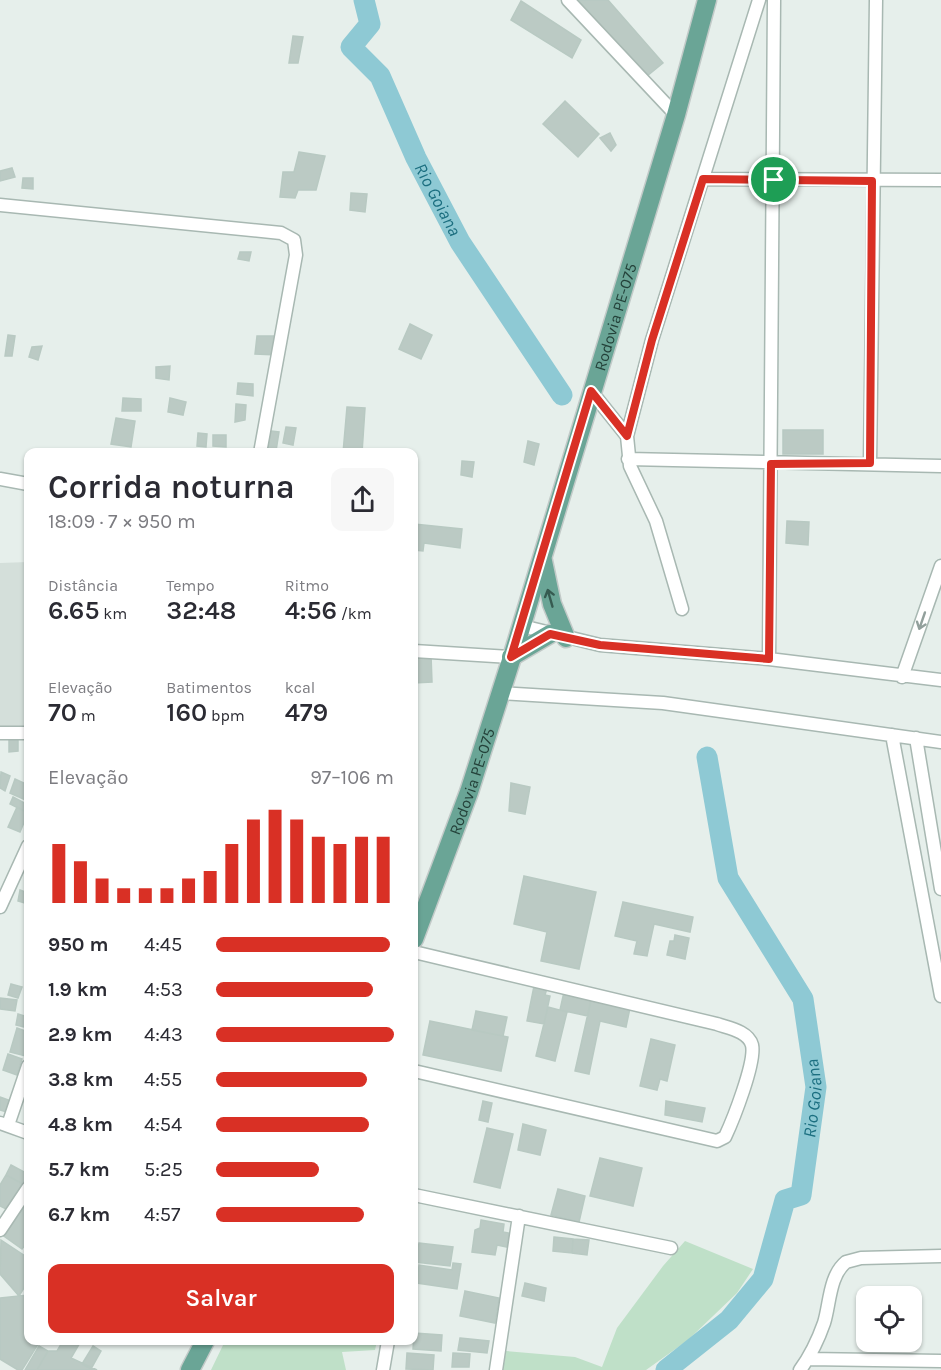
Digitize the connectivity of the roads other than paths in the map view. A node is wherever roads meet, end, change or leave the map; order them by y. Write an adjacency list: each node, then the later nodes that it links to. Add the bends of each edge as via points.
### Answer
1 (568, 0): 6 (street)
2 (707, 0): 6 (main road, Rodovia PE-075)
3 (759, 0): 7 (street)
4 (774, 0): 8 (street)
5 (876, 0): 10 (street)
6 (676, 115): 12 (main road, Rodovia PE-075)
7 (703, 179): 8 (street); 13 (street, via 652,340)
8 (774, 180): 10 (street); 17 (street)
9 (941, 180): 10 (street)
10 (872, 181): 16 (street)
11 (0, 205): 14 (street, via 281,233 294,240 296,255)
12 (591, 391): 13 (street); 21 (main road, Rodovia PE-075)
13 (627, 436): 15 (street)
14 (261, 448)
15 (628, 459): 17 (street); 23 (street, via 663,540)
16 (870, 463): 17 (street); 18 (street)
17 (771, 464): 28 (street)
18 (941, 466)
19 (0, 479): 20 (street)
20 (24, 483)
21 (542, 556): 24 (main road, Rodovia PE-075); 25 (main road, one-way to 21)
22 (941, 566): 29 (street, one-way to 29)
23 (682, 609)
24 (522, 626): 25 (street); 27 (main road, Rodovia PE-075)
25 (558, 636): 27 (main road); 28 (street, via 611,646)
26 (418, 651): 27 (street)
27 (511, 657): 31 (main road, Rodovia PE-075)
28 (769, 659): 29 (street)
29 (902, 677): 30 (street)
30 (941, 680)
31 (500, 693): 34 (street, via 663,702); 40 (main road, Rodovia PE-075, via 469,792)
32 (0, 733): 33 (street)
33 (24, 733)
34 (892, 735): 35 (street); 42 (street)
35 (916, 738): 36 (street); 38 (street)
36 (941, 742)
37 (24, 855): 39 (street)
38 (941, 889)
39 (0, 907)
40 (420, 907)
41 (418, 953): 43 (street, via 717,1024 746,1036 752,1045 736,1112 725,1137 717,1141)
42 (941, 996)
43 (418, 1072)
44 (24, 1076): 45 (street)
45 (4, 1124): 46 (street)
46 (24, 1132)
47 (24, 1194): 50 (street)
48 (418, 1198): 49 (street)
49 (519, 1216): 51 (street); 59 (street)
50 (0, 1230)
51 (672, 1248)
52 (941, 1256): 55 (street, via 861,1258 846,1262 836,1275 824,1322)
53 (204, 1345): 57 (main road)
54 (387, 1345): 58 (street)
55 (808, 1359): 56 (street); 60 (street)
56 (941, 1360)
57 (190, 1370)
58 (383, 1370)
59 (496, 1370)
60 (801, 1370)

